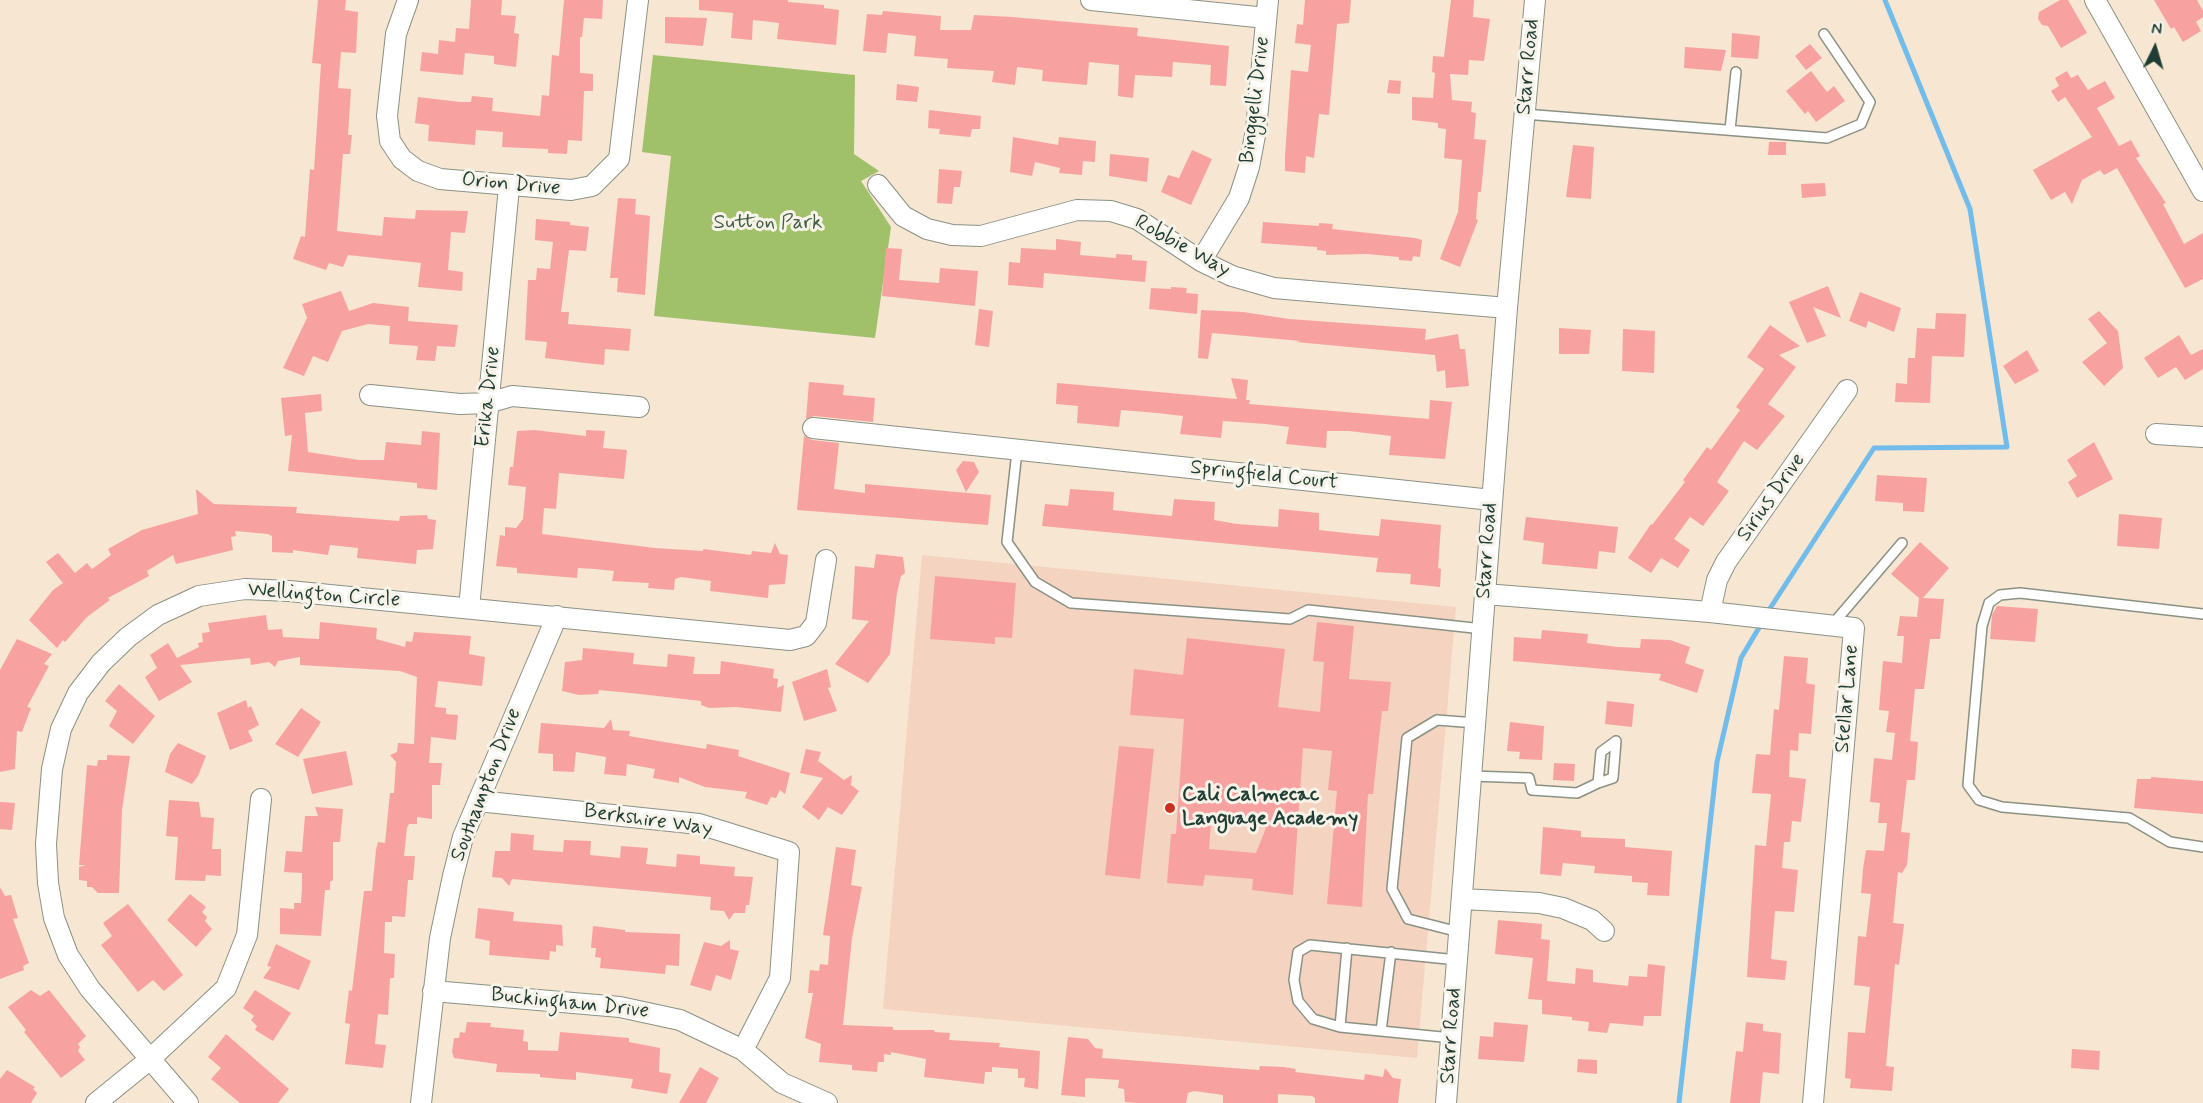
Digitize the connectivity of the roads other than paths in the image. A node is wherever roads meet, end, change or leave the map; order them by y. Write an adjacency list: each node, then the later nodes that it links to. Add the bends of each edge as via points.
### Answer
1 (408, 0): 12 (street, Orion Drive, via 396,34 387,116 390,141 402,159 418,171 440,179)
2 (638, 0): 12 (street, Orion Drive, via 619,159 592,186 571,190)
3 (1091, 0): 6 (street)
4 (1535, 0): 9 (street, Starr Road)
5 (2095, 0): 13 (street)
6 (1267, 9): 14 (street, Binggelli Drive, via 1249,167 1239,198)
7 (1824, 34): 10 (lane, via 1870,102 1861,124 1827,138)
8 (1736, 72): 10 (lane)
9 (1524, 114): 10 (lane); 15 (street, Starr Road)
10 (1730, 130)
11 (878, 185): 14 (street, Robbie Way, via 903,216 927,229 952,235 981,236 1077,210 1111,211 1137,219)
12 (509, 187): 18 (street, Erika Drive)
13 (2203, 191)
14 (1201, 261): 15 (street, Robbie Way, via 1232,276 1274,288)
15 (1507, 308): 24 (street, Starr Road)
16 (1847, 390): 29 (street, Sirius Drive, via 1726,562 1717,580)
17 (370, 394): 18 (street, via 460,404)
18 (488, 403): 19 (street, via 512,396); 28 (street, Erika Drive)
19 (639, 407)
20 (813, 428): 23 (street, Springfield Court)
21 (2156, 434): 22 (street)
22 (2203, 436)
23 (1017, 451): 24 (street, Springfield Court); 33 (lane, via 1007,542 1035,582 1071,603 1290,619 1308,610)
24 (1492, 500): 27 (street, Starr Road)
25 (1902, 543): 32 (lane)
26 (826, 560): 31 (street, Wellington Circle, via 816,624 806,636 790,640)
27 (1485, 594): 29 (street, Stellar Lane); 33 (street, Starr Road)
28 (469, 608): 31 (street, Wellington Circle); 51 (street, Wellington Circle, via 245,589 200,596 158,615 128,637 78,693 61,729 52,769 46,844 52,906 73,963)
29 (1710, 612): 32 (street, Stellar Lane)
30 (2203, 614): 39 (lane, via 2020,593 2000,595 1989,603 1982,626 1968,785 1979,800 2002,807 2129,818 2170,842)
31 (556, 616): 38 (street, Southampton Drive)
32 (1832, 625): 57 (street, Stellar Lane, via 1854,628)
33 (1483, 629): 34 (street, Starr Road)
34 (1476, 723): 35 (street, Starr Road); 42 (lane, via 1437,720 1407,738 1392,889 1408,919)
35 (1472, 776): 36 (lane, via 1529,778 1533,790 1577,793); 40 (street, Starr Road)
36 (1598, 783)
37 (261, 799): 51 (street, via 247,935 226,988)
38 (478, 801): 46 (street, Southampton Drive, via 453,876); 50 (street, Berkshire Way, via 699,824 789,852 780,978)
39 (2203, 847)
40 (1462, 899): 41 (street, via 1563,908 1592,920); 42 (street, Starr Road)
41 (1604, 930)
42 (1459, 932): 45 (street, Starr Road)
43 (1347, 948): 44 (lane); 47 (lane); 47 (lane, via 1310,945 1298,952 1294,980 1298,1001 1313,1019)
44 (1391, 952): 45 (lane); 48 (lane)
45 (1457, 960): 49 (street, Starr Road)
46 (433, 991): 50 (street, Buckingham Drive, via 650,1012 680,1020); 54 (street, Southampton Drive)
47 (1340, 1027): 48 (lane)
48 (1381, 1031): 49 (lane)
49 (1452, 1038): 56 (street, Starr Road)
50 (743, 1050): 55 (street, Buckingham Drive, via 782,1083)
51 (149, 1060): 52 (street); 53 (street, Wellington Circle)
52 (96, 1103)
53 (188, 1103)
54 (421, 1103)
55 (827, 1103)
56 (1446, 1103)
57 (1813, 1103)

